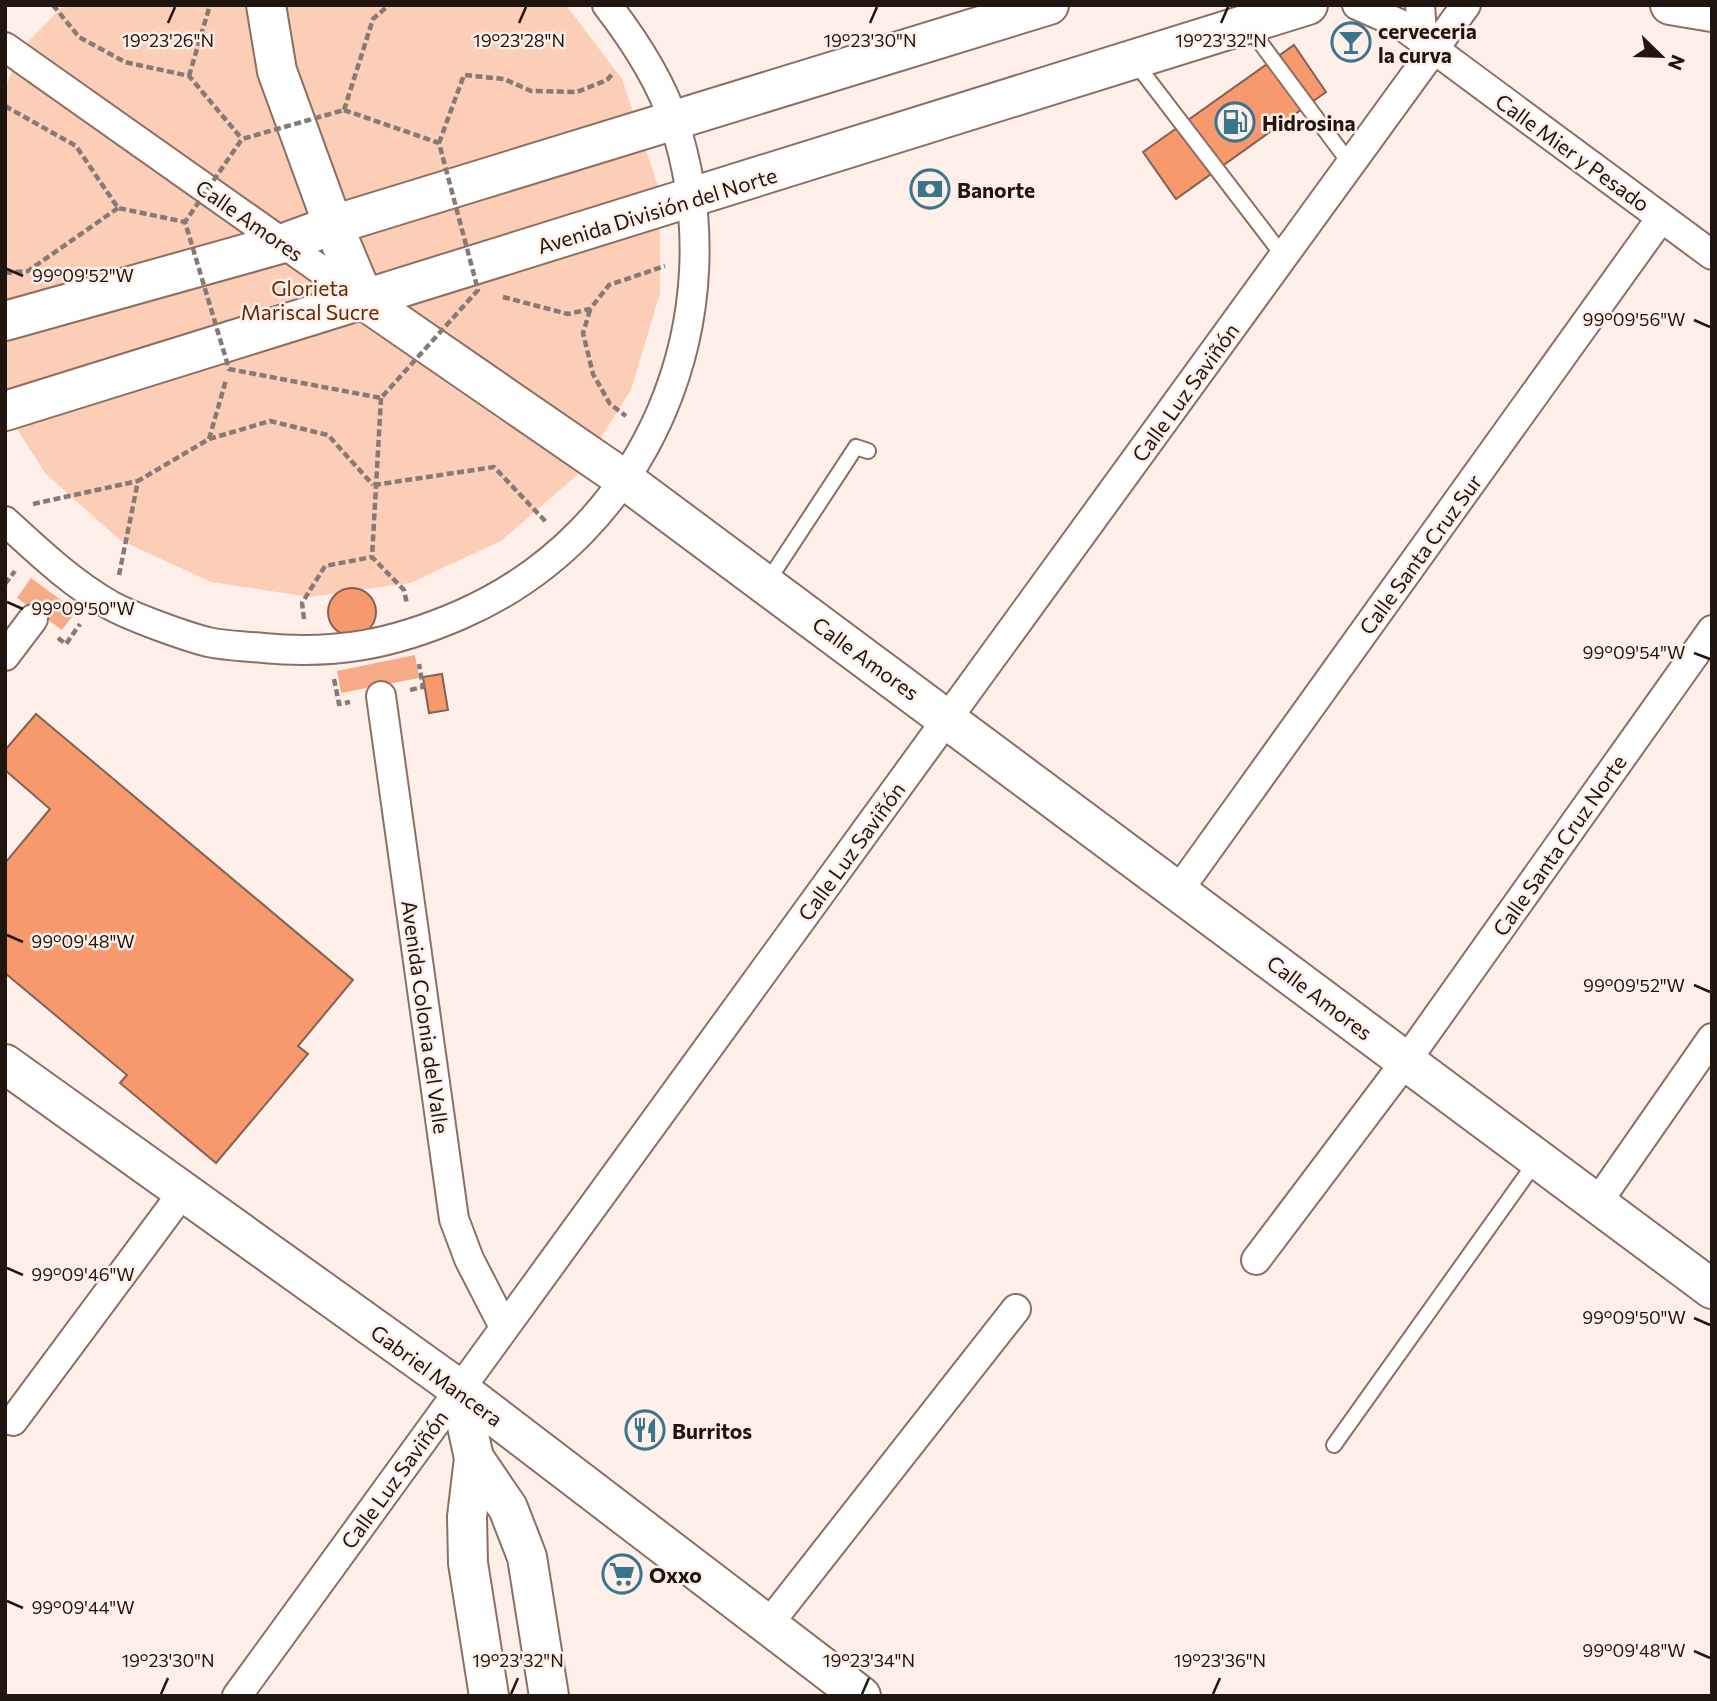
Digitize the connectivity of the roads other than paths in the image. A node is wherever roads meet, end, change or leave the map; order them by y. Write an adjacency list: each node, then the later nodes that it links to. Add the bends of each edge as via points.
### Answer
1 (266, 5): 18 (main road, via 277,72)
2 (607, 5): 14 (street, via 637,44)
3 (1049, 5): 14 (main road)
4 (1308, 5): 10 (main road, Avenida División del Norte)
5 (1357, 5): 12 (street, Calle Mier y Pesado, via 1400,23)
6 (1420, 5): 12 (street, via 1422,32)
7 (1466, 5): 12 (street, Calle Luz Saviñón)
8 (1670, 5): 9 (main road)
9 (1712, 12)
10 (1247, 24): 13 (main road, Avenida División del Norte); 15 (lane)
11 (5, 47): 19 (street, Calle Amores)
12 (1434, 50): 15 (street, Calle Luz Saviñón); 17 (street, Calle Mier y Pesado)
13 (1133, 60): 16 (main road, Avenida División del Norte); 21 (lane)
14 (674, 121): 16 (street); 18 (main road)
15 (1351, 165): 21 (street, Calle Luz Saviñón)
16 (692, 199): 22 (main road, Avenida División del Norte); 26 (street, via 696,258 684,349 652,435)
17 (1661, 218): 20 (street, Calle Mier y Pesado); 34 (street, Calle Santa Cruz Sur)
18 (333, 225): 19 (main road); 22 (main road)
19 (284, 243): 22 (street, Calle Amores); 23 (main road)
20 (1712, 255)
21 (1284, 257): 33 (street, Calle Luz Saviñón)
22 (365, 301): 24 (main road, Avenida División del Norte); 26 (main road, Calle Amores)
23 (5, 321)
24 (5, 411)
25 (868, 451): 28 (lane, via 856,447)
26 (625, 480): 27 (street, via 569,545 496,599 414,635 319,652 208,642 113,607 64,576); 28 (main road, Calle Amores)
27 (5, 521)
28 (766, 584): 33 (main road, Calle Amores)
29 (33, 619): 31 (street)
30 (1712, 630): 36 (street, Calle Santa Cruz Norte)
31 (5, 656)
32 (381, 696): 44 (street, Avenida Colonia del Valle, via 454,1219)
33 (947, 719): 34 (main road, Calle Amores); 44 (street, Calle Luz Saviñón)
34 (1178, 891): 36 (main road, Calle Amores)
35 (1712, 1038): 40 (street)
36 (1406, 1061): 38 (main road, Calle Amores); 41 (street, Calle Santa Cruz Norte)
37 (5, 1064): 39 (main road, Gabriel Mancera)
38 (1538, 1159): 40 (main road, Calle Amores); 47 (lane)
39 (183, 1192): 45 (main road, Gabriel Mancera); 46 (street)
40 (1597, 1203): 42 (main road, Calle Amores)
41 (1256, 1260)
42 (1712, 1289)
43 (1016, 1309): 49 (street)
44 (504, 1327): 45 (street, Calle Luz Saviñón)
45 (459, 1389): 48 (main road); 49 (main road, Gabriel Mancera); 50 (street, Calle Luz Saviñón)
46 (13, 1421)
47 (1334, 1445)
48 (474, 1458): 51 (main road, via 467,1517 468,1563); 52 (main road, via 508,1508 527,1557)
49 (768, 1626): 53 (main road, Gabriel Mancera)
50 (237, 1696)
51 (489, 1696)
52 (549, 1696)
53 (861, 1696)

